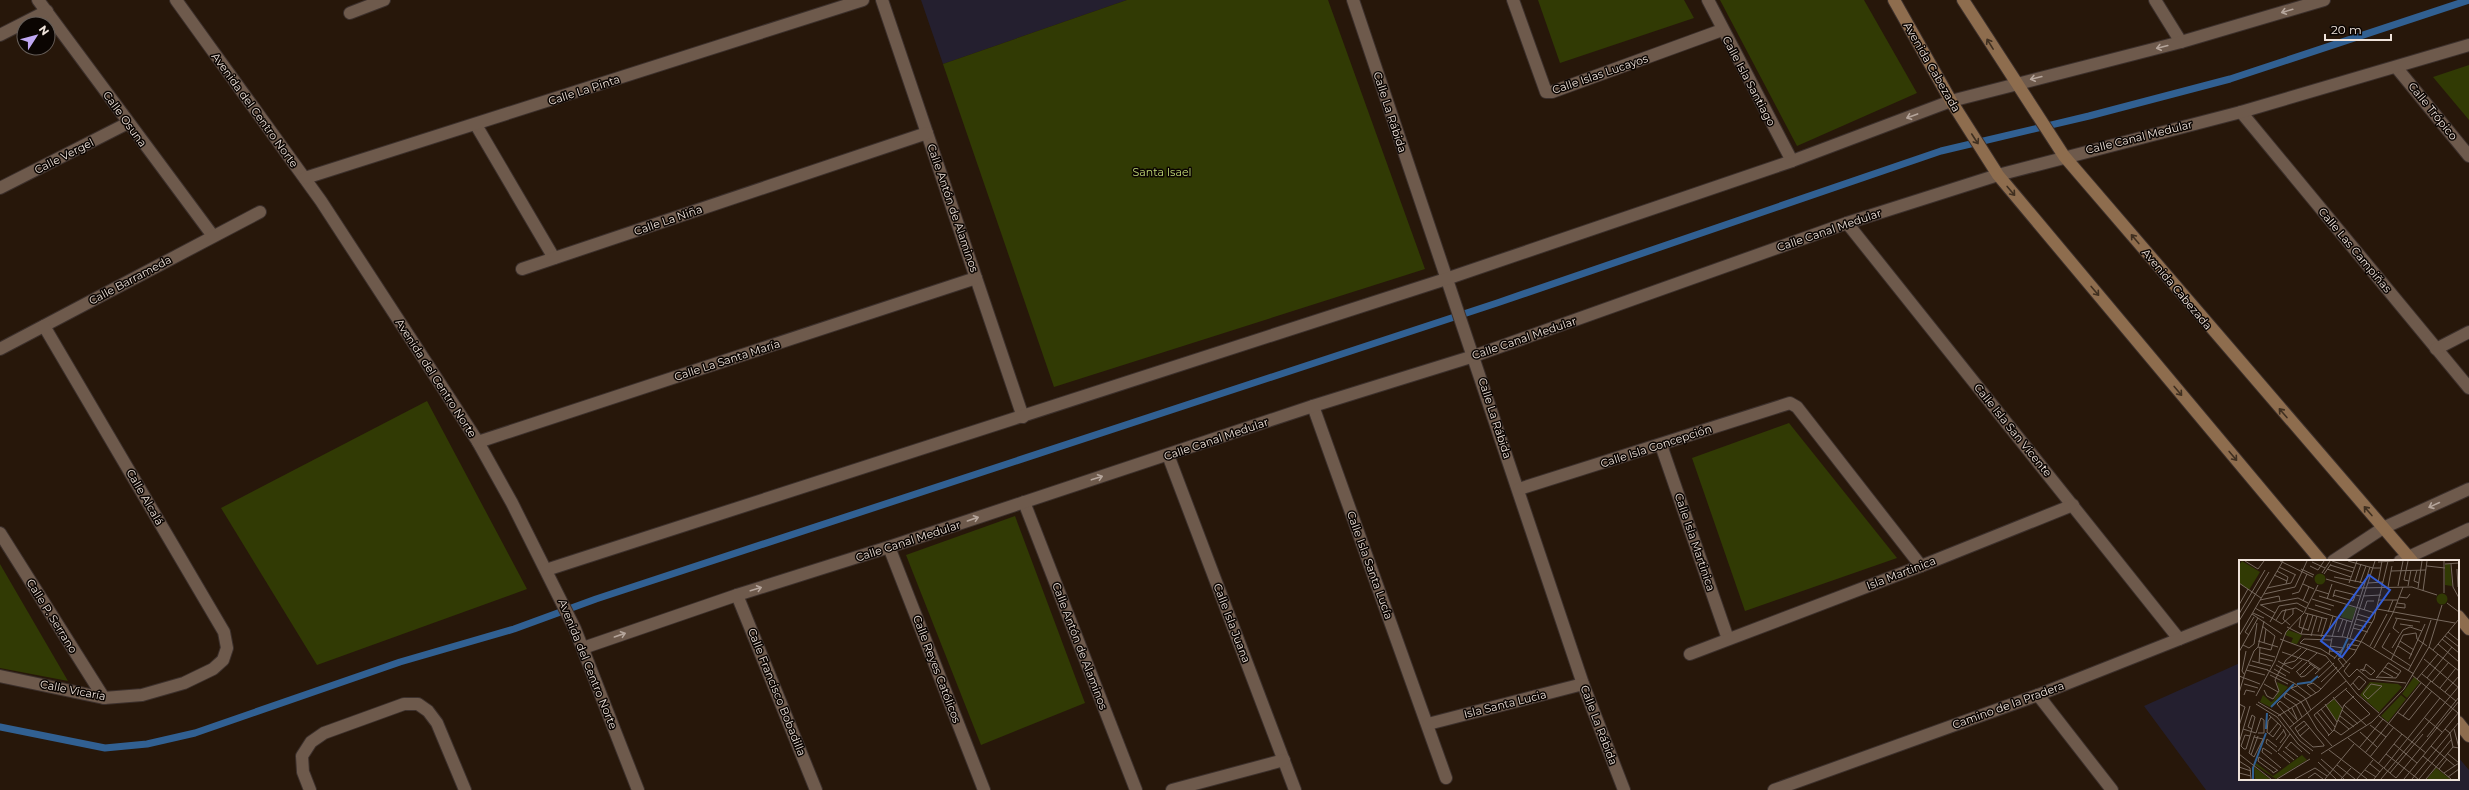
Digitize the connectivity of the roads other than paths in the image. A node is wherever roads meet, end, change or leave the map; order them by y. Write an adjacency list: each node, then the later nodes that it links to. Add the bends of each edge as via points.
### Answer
1 (38, 0): 13 (street, Calle Osuna)
2 (176, 0): 30 (street, Avenida del Centro Norte)
3 (382, 0): 14 (street)
4 (864, 0): 24 (street, Calle La Pinta)
5 (882, 0): 25 (street, Calle Antón de Alaminos)
6 (1353, 0): 38 (street, Calle La Rábida)
7 (1513, 0): 15 (street, Calle Islas Lucayos, via 1546,92)
8 (1708, 0): 15 (street, Calle Isla Santiago)
9 (1894, 0): 21 (main road, Avenida Cabezada)
10 (1963, 0): 20 (main road, Avenida Cabezada, one-way to 10)
11 (2155, 0): 17 (street)
12 (2324, 0): 17 (street, one-way to 17)
13 (46, 11): 16 (street); 23 (street, Calle Osuna)
14 (350, 13)
15 (1722, 30): 28 (street, Calle Isla Santiago)
16 (0, 35)
17 (2181, 42): 20 (street, one-way to 20)
18 (2469, 45): 19 (street, Calle Canal Medular)
19 (2396, 66): 22 (street, Calle Canal Medular); 27 (street, Calle Trópico)
20 (2015, 84): 21 (street); 26 (main road, Avenida Cabezada)
21 (1951, 102): 28 (street, one-way to 28); 29 (main road, Avenida Cabezada, one-way to 29)
22 (2241, 112): 26 (street, Calle Canal Medular); 42 (street, Calle Las Campiñas)
23 (128, 123): 31 (street, Calle Vergel); 34 (street, Calle Osuna)
24 (476, 125): 30 (street, Calle La Pinta); 35 (street)
25 (927, 133): 35 (street, Calle La Niña); 37 (street, Calle Antón de Alaminos)
26 (2064, 156): 29 (street, Calle Canal Medular); 54 (main road, Avenida Cabezada, one-way to 26)
27 (2469, 156)
28 (1792, 161): 38 (street)
29 (1998, 175): 33 (street, Calle Canal Medular); 58 (main road, Avenida Cabezada, one-way to 58)
30 (305, 178): 47 (street, Avenida del Centro Norte)
31 (0, 188)
32 (260, 212): 34 (street, Calle Barrameda)
33 (1847, 223): 43 (street, Calle Canal Medular); 53 (street, Calle Isla San Vicente)
34 (213, 236): 39 (street, Calle Barrameda)
35 (554, 258): 36 (street, Calle La Niña)
36 (522, 269)
37 (976, 278): 46 (street, Calle Antón de Alaminos); 47 (street, Calle La Santa María)
38 (1446, 280): 43 (street, Calle La Rábida); 46 (street)
39 (44, 326): 41 (street, Calle Barrameda); 71 (street, Calle Alcalá, via 224,632 227,648 223,660)
40 (2469, 332): 42 (street)
41 (0, 349)
42 (2436, 349): 44 (street, Calle Las Campiñas)
43 (1474, 356): 45 (street, Calle Canal Medular); 50 (street, Calle La Rábida)
44 (2469, 388)
45 (1313, 406): 49 (street, Calle Canal Medular); 77 (street, Calle Isla Santa Lucía)
46 (1023, 416): 62 (street)
47 (478, 442): 62 (street, Avenida del Centro Norte)
48 (1661, 445): 50 (street, Calle Isla Concepción); 61 (street, Calle Isla Concepción, via 1792,404 1797,407); 67 (street, Calle Isla Martinica)
49 (1168, 455): 52 (street, Calle Canal Medular, one-way to 49); 79 (street, Calle Isla Juana)
50 (1519, 489): 73 (street, Calle La Rábida)
51 (2469, 489): 54 (street, one-way to 54)
52 (1024, 502): 57 (street, Calle Canal Medular, one-way to 52); 86 (street, Calle Antón de Alaminos)
53 (2073, 504): 61 (street, Isla Martinica); 68 (street, Calle Isla San Vicente)
54 (2383, 528): 59 (street); 60 (main road, Avenida Cabezada)
55 (2469, 529): 60 (street)
56 (0, 533): 75 (street, Calle P. Serrano)
57 (889, 547): 63 (street, Calle Canal Medular, one-way to 57); 85 (street, Calle Reyes Católicos)
58 (2320, 560)
59 (2335, 560)
60 (2407, 560)
61 (1921, 566): 67 (street, Isla Martinica)
62 (546, 570): 69 (street, Avenida del Centro Norte)
63 (737, 595): 69 (street, Calle Canal Medular, one-way to 63); 84 (street, Calle Francisco Bobadilla)
64 (2239, 615): 68 (street, Camino de la Pradera)
65 (2459, 617): 66 (main road)
66 (2469, 629)
67 (1728, 639): 70 (street, Isla Martinica)
68 (2179, 639): 74 (street, Camino de la Pradera)
69 (583, 648): 83 (street, Avenida del Centro Norte)
70 (1690, 654)
71 (213, 669): 75 (street, Calle Vicaría, via 184,683 142,695)
72 (0, 676): 75 (street, Calle Vicaría)
73 (1583, 684): 77 (street, Isla Santa Lucia); 89 (street, Calle La Rábida)
74 (2038, 695): 90 (street, Camino de la Pradera); 91 (street)
75 (104, 698)
76 (2459, 723): 78 (main road)
77 (1428, 724): 80 (street, Calle Isla Santa Lucía)
78 (2469, 736)
79 (1284, 760): 87 (street); 88 (street, Calle Isla Juana)
80 (1446, 778)
81 (310, 790): 82 (street, via 303,772 302,756 310,742 324,733 404,704 418,704 428,711 437,724)
82 (465, 790)
83 (638, 790)
84 (816, 790)
85 (984, 790)
86 (1136, 790)
87 (1172, 790)
88 (1296, 790)
89 (1624, 790)
90 (1776, 790)
91 (2112, 790)

